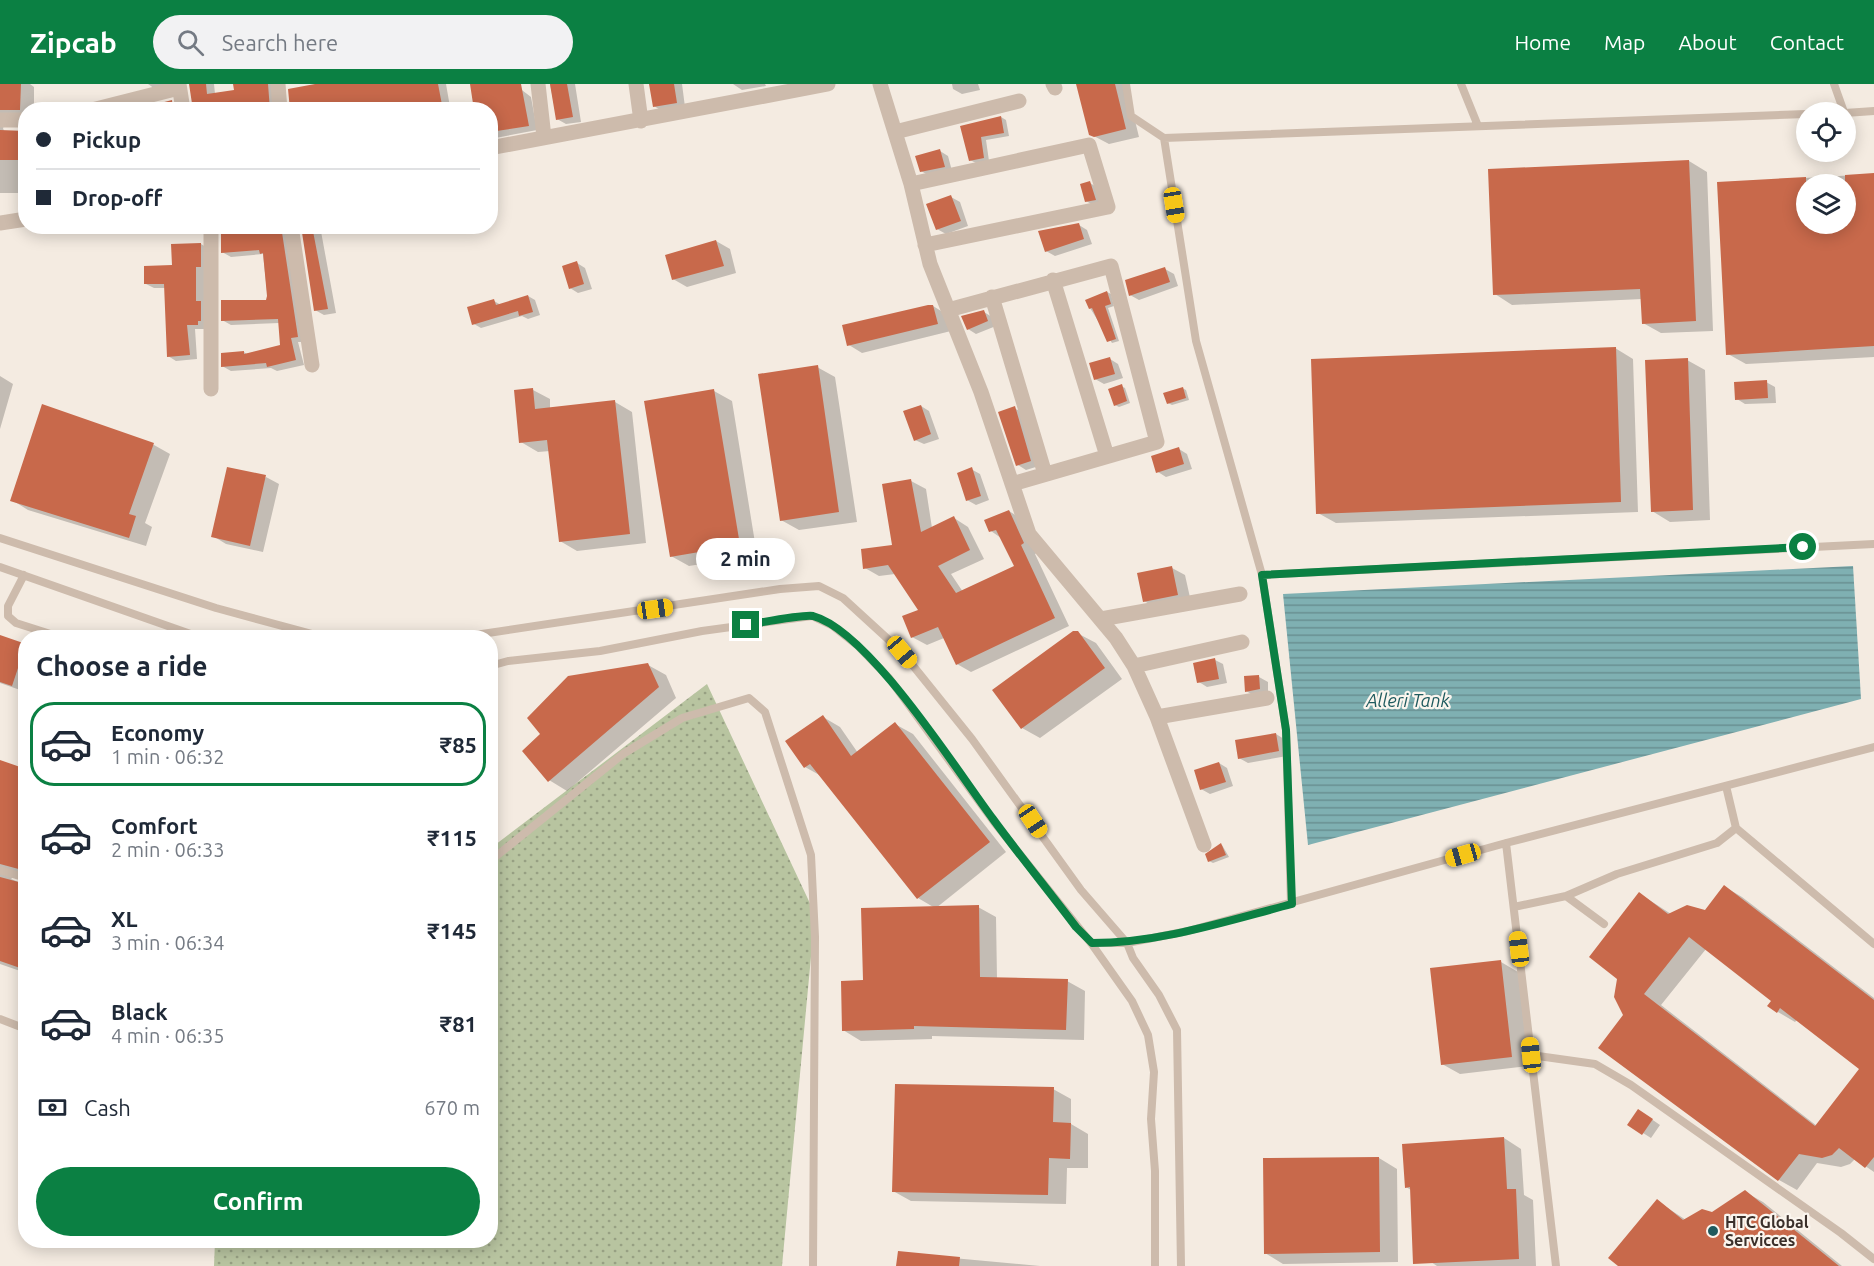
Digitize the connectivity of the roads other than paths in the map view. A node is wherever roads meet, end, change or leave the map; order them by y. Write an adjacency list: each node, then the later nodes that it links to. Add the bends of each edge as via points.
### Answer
1 (278, 84): 13 (street)
2 (538, 84): 23 (street)
3 (636, 84): 20 (street)
4 (828, 84): 20 (street)
5 (880, 84): 22 (street)
6 (1126, 84): 24 (lane, via 1131,116)
7 (1461, 84): 21 (lane)
8 (1834, 84): 14 (lane)
9 (179, 86): 11 (street); 12 (street)
10 (1019, 101): 22 (street)
11 (121, 102)
12 (182, 102)
13 (279, 102)
14 (1840, 102)
15 (1874, 111): 16 (lane)
16 (1856, 112)
17 (1796, 114): 21 (lane)
18 (0, 120): 19 (street)
19 (18, 120)
20 (641, 121): 23 (street)
21 (1478, 126): 24 (lane)
22 (895, 132): 26 (street)
23 (544, 136): 25 (street)
24 (1164, 138): 44 (lane, via 1196,341)
25 (498, 146)
26 (911, 184): 31 (street); 31 (street, via 1089,145 1108,207)
27 (18, 220): 28 (street)
28 (0, 223)
29 (211, 234): 36 (street)
30 (292, 234): 35 (street)
31 (926, 245): 34 (street)
32 (1053, 280): 33 (street); 37 (street); 37 (street, via 1111,266 1157,442)
33 (992, 297): 34 (street); 38 (street)
34 (948, 310): 39 (street)
35 (312, 365)
36 (211, 389)
37 (1107, 456): 38 (street)
38 (1045, 474): 39 (street)
39 (1012, 484): 46 (street, via 1029,534)
40 (0, 538): 49 (lane, via 216,608)
41 (1874, 544): 44 (lane)
42 (0, 567): 43 (lane)
43 (24, 575): 47 (lane, via 8,606 8,616); 48 (lane)
44 (1262, 575): 65 (lane, via 1286,730)
45 (1240, 594): 46 (street)
46 (1101, 619): 53 (street)
47 (38, 630)
48 (179, 630)
49 (297, 630)
50 (498, 632): 69 (lane, via 819,586 843,598 902,652 972,739 1081,890)
51 (1242, 642): 53 (street)
52 (498, 664): 68 (lane, via 812,616 857,645 889,678 1002,831)
53 (1134, 666): 55 (street)
54 (1267, 698): 55 (street)
55 (1157, 717): 60 (street)
56 (1874, 747): 57 (lane)
57 (1726, 786): 58 (lane); 59 (lane)
58 (1736, 828): 64 (lane, via 1717,843 1617,874); 70 (lane)
59 (1506, 843): 65 (lane); 66 (lane)
60 (1204, 845)
61 (498, 855): 75 (lane, via 623,754 682,718 749,698 765,712 811,855 815,937)
62 (0, 870): 63 (lane)
63 (18, 876)
64 (1566, 896): 66 (lane); 67 (lane)
65 (1292, 904): 69 (lane)
66 (1514, 907): 73 (lane)
67 (1604, 924)
68 (1092, 943): 69 (lane); 76 (lane, via 1132,1002 1148,1035 1154,1072 1151,1119)
69 (1127, 943): 77 (lane, via 1177,1030)
70 (1874, 944)
71 (0, 1019): 72 (lane)
72 (18, 1026)
73 (1531, 1055): 74 (lane, via 1595,1064 1631,1085); 78 (lane)
74 (1874, 1259)
75 (813, 1266)
76 (1155, 1266)
77 (1181, 1266)
78 (1556, 1266)

